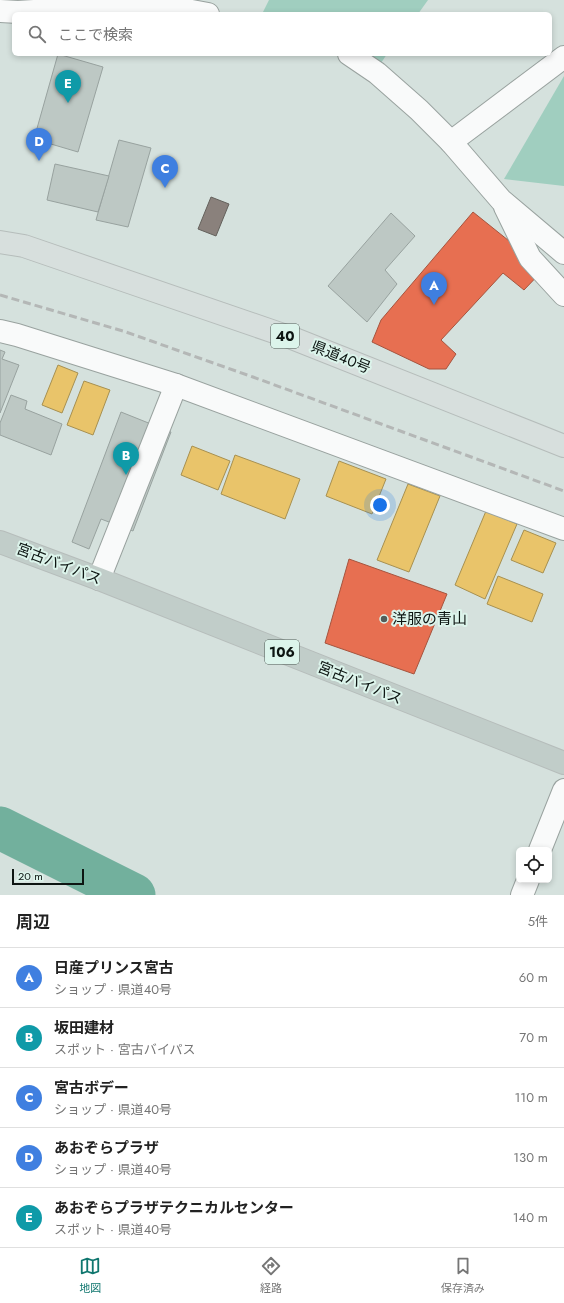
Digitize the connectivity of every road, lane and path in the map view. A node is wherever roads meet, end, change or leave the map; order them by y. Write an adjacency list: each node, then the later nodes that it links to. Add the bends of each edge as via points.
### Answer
1 (187, 5): 2 (street); 3 (street)
2 (0, 11)
3 (203, 12)
4 (352, 56): 6 (street, via 377,73)
5 (564, 57): 6 (street)
6 (451, 142): 7 (street)
7 (502, 200): 9 (street); 10 (street, via 530,258)
8 (0, 242): 13 (main road, 県道40号 / 40, via 24,246 292,338)
9 (564, 253)
10 (564, 296)
11 (0, 331): 12 (street)
12 (176, 384): 14 (street); 16 (street)
13 (564, 446)
14 (564, 529)
15 (0, 542): 16 (highway, 宮古バイパス / 106)
16 (99, 579): 17 (highway, 宮古バイパス / 106)
17 (564, 763)
18 (564, 790): 19 (street)
19 (541, 847)
20 (527, 883): 21 (street)
21 (522, 895)

